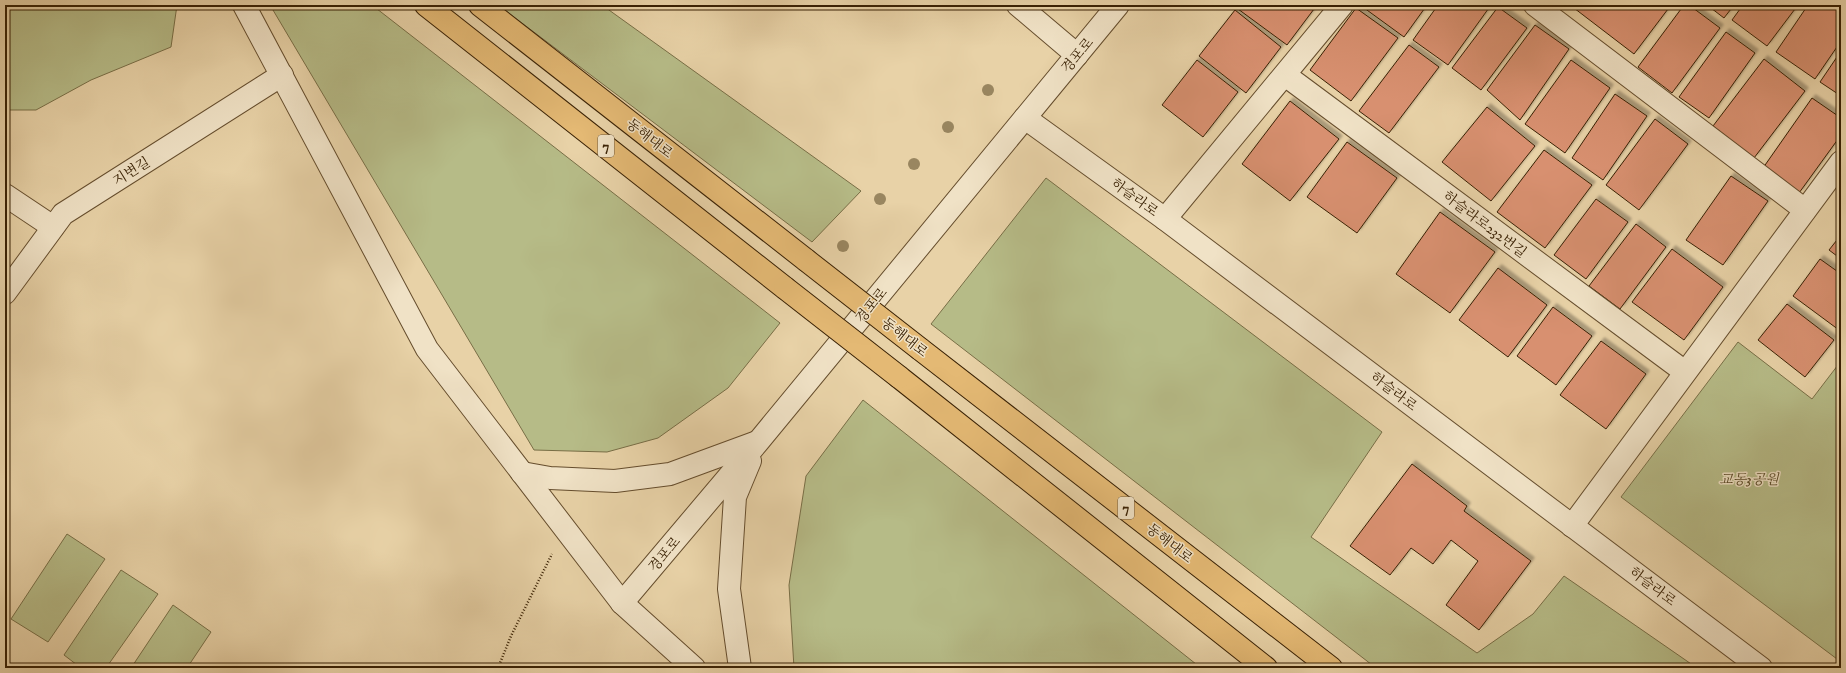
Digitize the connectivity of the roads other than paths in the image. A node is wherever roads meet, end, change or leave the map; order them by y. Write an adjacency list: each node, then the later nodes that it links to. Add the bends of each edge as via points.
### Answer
1 (244, 5): 9 (street)
2 (426, 5): 25 (main road, 7, bridge)
3 (480, 5): 26 (main road, 동해대로 / 7, bridge)
4 (1018, 5): 8 (street)
5 (1118, 5): 8 (street, 경포로)
6 (1342, 5): 10 (street)
7 (1535, 5): 14 (street)
8 (1077, 55): 11 (street, 경포로)
9 (282, 75): 16 (street, 지변길, via 63,214); 20 (street, via 427,349)
10 (1284, 75): 15 (street); 18 (street, 하슬라로232번길)
11 (1024, 118): 15 (street, 하슬라로); 19 (street, 경포로)
12 (1841, 162): 14 (street)
13 (5, 195): 16 (street)
14 (1805, 210): 18 (street)
15 (1165, 219): 21 (street, 하슬라로)
16 (53, 227): 17 (street, 지변길)
17 (5, 293)
18 (1685, 372): 21 (street)
19 (758, 442): 20 (street, via 670,474 615,481 550,478); 22 (street, 경포로); 24 (street, via 735,497 729,589)
20 (522, 473): 22 (street)
21 (1572, 526): 27 (street, 하슬라로)
22 (622, 603): 23 (street)
23 (694, 668)
24 (740, 668)
25 (1266, 668)
26 (1331, 668)
27 (1761, 668)

